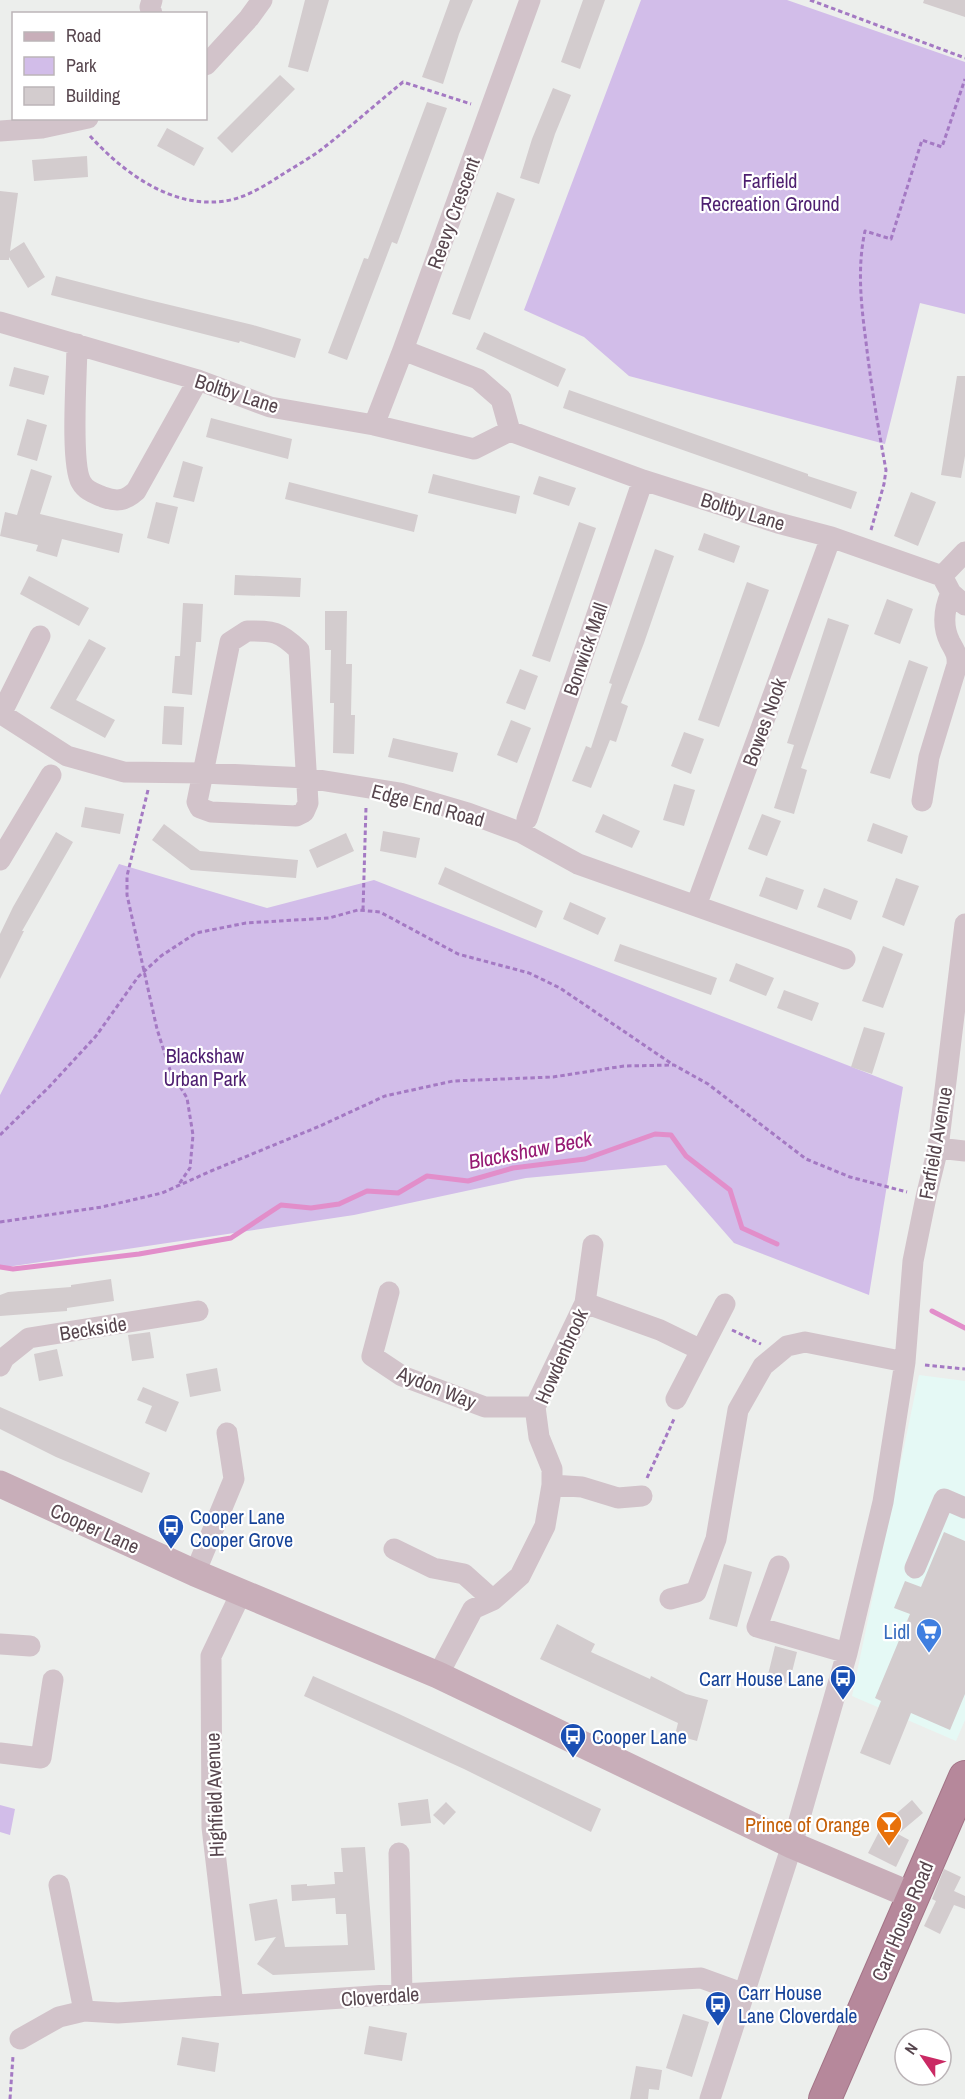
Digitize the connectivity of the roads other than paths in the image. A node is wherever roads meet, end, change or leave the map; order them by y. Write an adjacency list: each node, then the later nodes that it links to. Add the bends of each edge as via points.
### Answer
1 (262, 0): 3 (street)
2 (530, 0): 9 (street, Reevy Crescent)
3 (207, 64)
4 (82, 120): 5 (street)
5 (0, 131)
6 (0, 305): 7 (street)
7 (5, 323): 8 (street, Boltby Lane)
8 (77, 344): 10 (street, Boltby Lane); 10 (street, via 78,476 90,492 115,501 127,499 136,491)
9 (403, 350): 11 (street, Reevy Crescent); 12 (street, via 478,379 501,399)
10 (198, 380): 11 (street, Boltby Lane, via 270,407)
11 (374, 425): 12 (street, Boltby Lane, via 474,449)
12 (510, 431): 13 (street, Boltby Lane)
13 (643, 480): 14 (street, Boltby Lane); 23 (street, Bonwick Mall)
14 (831, 537): 16 (street, Boltby Lane); 25 (street, Bowes Nook)
15 (965, 552): 16 (street)
16 (953, 591): 22 (street, via 946,605 945,626 957,651 957,665 929,757)
17 (40, 636): 18 (street)
18 (1, 714): 19 (street, Edge End Road, via 67,756 124,772)
19 (203, 773): 21 (street, Edge End Road); 21 (street, via 197,802 200,808 211,812 297,816 308,803); 21 (street, via 230,642 247,631 268,631 284,636 299,650)
20 (51, 775): 24 (street)
21 (307, 778): 25 (street, Edge End Road, via 400,793 468,813 522,833 578,864)
22 (922, 801)
23 (527, 819)
24 (0, 860)
25 (696, 906): 27 (street, Edge End Road)
26 (965, 924): 28 (street, Farfield Avenue)
27 (846, 958)
28 (962, 972): 29 (street, Farfield Avenue)
29 (938, 1148): 30 (street); 37 (street, Farfield Avenue, via 913,1261)
30 (965, 1151)
31 (593, 1245): 33 (street, Howdenbrook)
32 (388, 1292): 40 (street, Aydon Way, via 372,1356 402,1376 485,1407)
33 (585, 1304): 36 (street, via 660,1330); 40 (street, Howdenbrook)
34 (198, 1311): 38 (street, Beckside, via 29,1338)
35 (721, 1313): 36 (street)
36 (701, 1350): 39 (street)
37 (905, 1362): 51 (street, via 805,1342 786,1346 763,1366 738,1410 717,1539 696,1592); 55 (street, via 883,1502)
38 (0, 1366)
39 (676, 1400)
40 (536, 1407): 43 (street, Howdenbrook, via 539,1437 552,1469)
41 (227, 1433): 49 (street, via 234,1479)
42 (0, 1484): 49 (main road, Cooper Lane)
43 (552, 1485): 44 (street, via 582,1487 618,1498); 52 (street, Howdenbrook, via 545,1527 520,1576)
44 (642, 1496)
45 (965, 1508): 48 (street, via 944,1498)
46 (394, 1549): 52 (street, via 433,1568 464,1574)
47 (779, 1566): 55 (street, via 757,1627)
48 (915, 1568)
49 (195, 1573): 50 (main road, Cooper Lane)
50 (242, 1591): 56 (main road, Cooper Lane); 66 (street, Highfield Avenue, via 211,1656 212,1827)
51 (670, 1599)
52 (493, 1600): 56 (street, Howdenbrook, via 473,1609)
53 (0, 1644): 54 (street)
54 (30, 1646)
55 (847, 1653): 60 (street)
56 (438, 1675): 60 (main road, Cooper Lane)
57 (53, 1680): 58 (street, via 41,1758)
58 (0, 1753)
59 (965, 1777): 63 (highway, Carr House Road)
60 (792, 1845): 63 (main road, Cooper Lane); 65 (street)
61 (399, 1853): 64 (street)
62 (59, 1885): 67 (street)
63 (913, 1896): 70 (highway, Carr House Road)
64 (402, 1994): 65 (street, Cloverdale, via 701,1978); 66 (street, Cloverdale)
65 (745, 1994): 69 (street)
66 (234, 2005): 67 (street, Cloverdale, via 118,2013)
67 (84, 2011): 68 (street, Cloverdale, via 58,2017)
68 (20, 2039)
69 (710, 2099)
70 (825, 2099)

